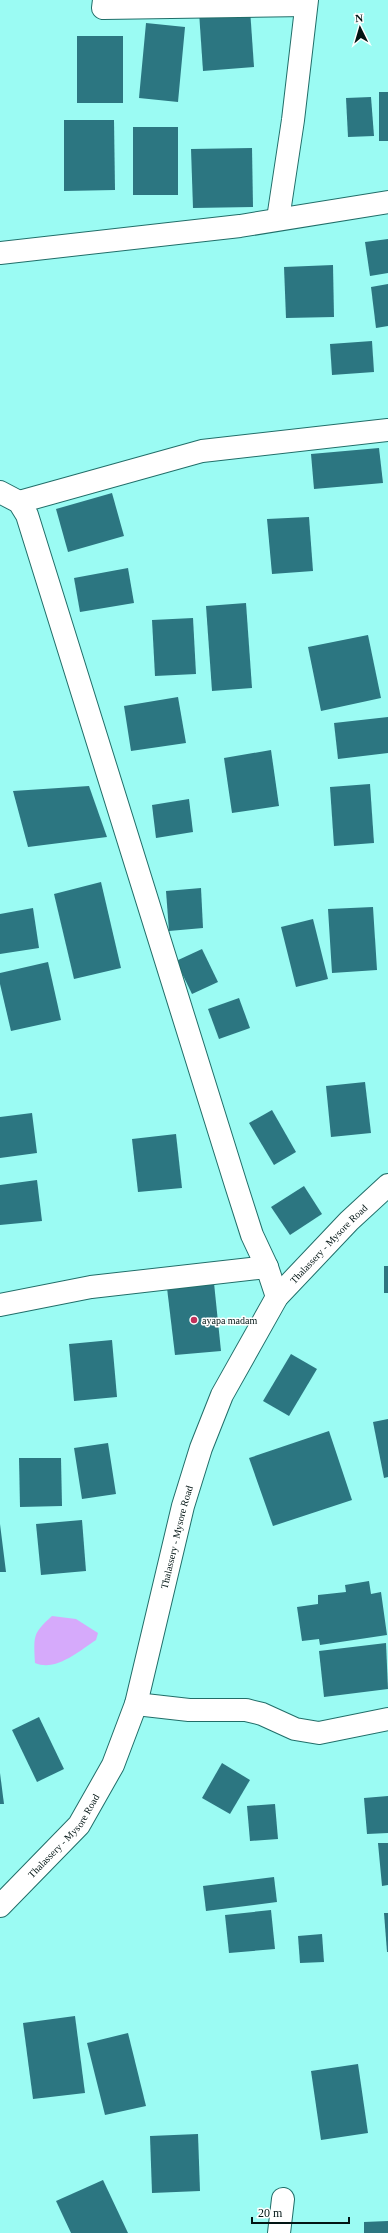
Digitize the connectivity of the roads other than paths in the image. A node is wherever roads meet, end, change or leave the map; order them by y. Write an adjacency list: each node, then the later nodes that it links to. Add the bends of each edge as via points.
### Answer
1 (104, 0): 2 (street, via 103,8)
2 (307, 2): 4 (street)
3 (388, 202): 4 (street)
4 (278, 219): 5 (street, via 240,226)
5 (0, 253)
6 (388, 430): 7 (street, via 202,451)
7 (9, 497): 9 (street, via 27,516 238,1192 252,1235)
8 (388, 1185): 10 (street, Thalassery - Mysore Road, via 349,1221)
9 (267, 1267): 10 (street); 11 (street, via 91,1286)
10 (277, 1297): 12 (street, Thalassery - Mysore Road, via 222,1395 201,1448 183,1506)
11 (0, 1305)
12 (136, 1704): 13 (street, via 189,1710 246,1710 262,1714 295,1729 319,1733); 14 (street, Thalassery - Mysore Road, via 113,1765 78,1825)
13 (388, 1718)
14 (0, 1906)
15 (283, 2199): 16 (street)
16 (279, 2233)

